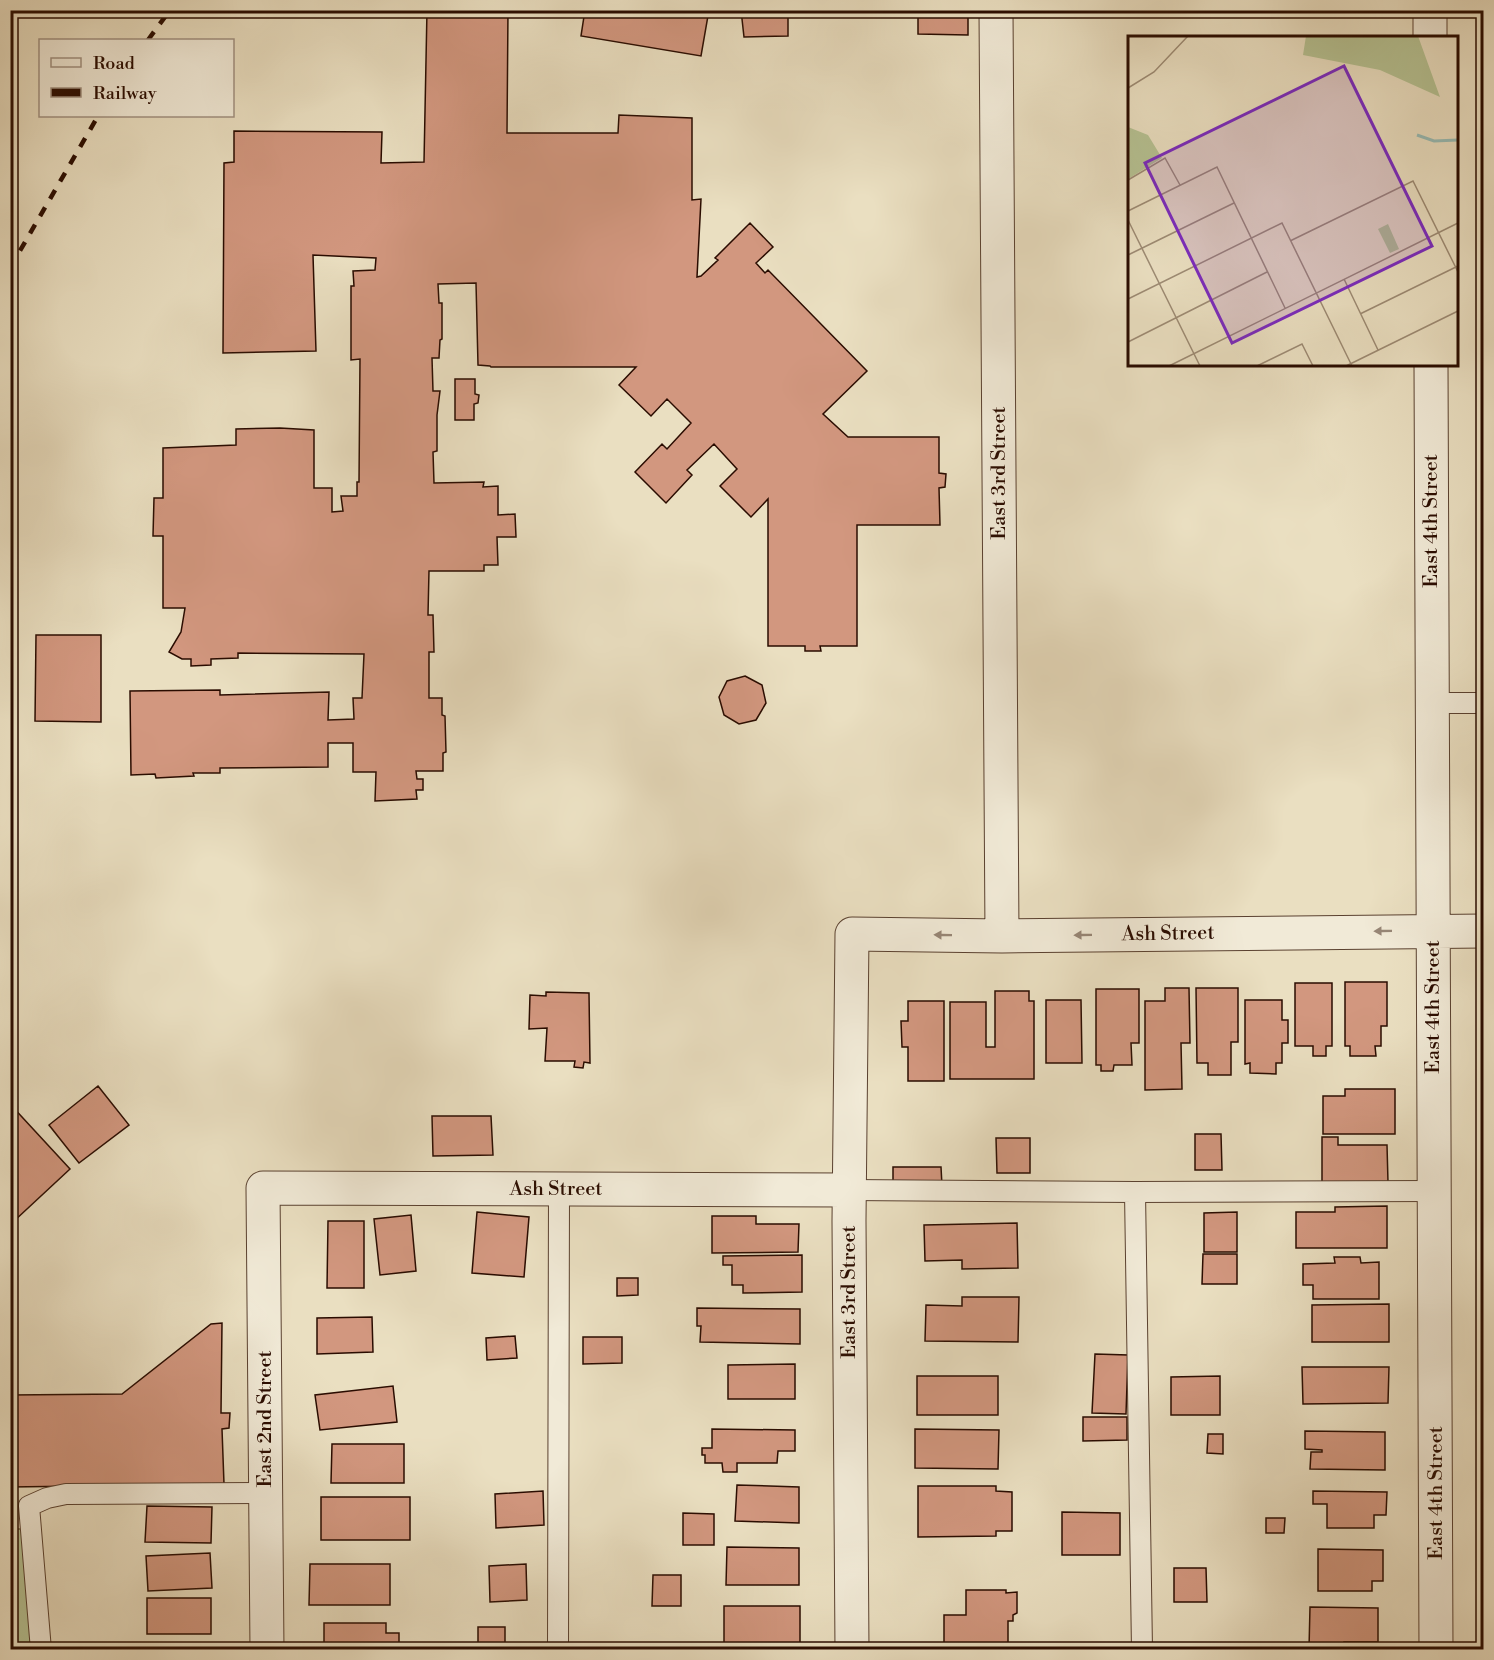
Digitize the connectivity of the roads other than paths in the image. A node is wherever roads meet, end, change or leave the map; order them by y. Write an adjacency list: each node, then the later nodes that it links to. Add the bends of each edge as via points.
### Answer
1 (996, 10): 10 (street, East 3rd Street)
2 (1430, 10): 3 (street)
3 (1430, 36)
4 (1431, 366): 5 (street, East 4th Street)
5 (1431, 703): 6 (lane); 7 (street, East 4th Street)
6 (1484, 703)
7 (1433, 931): 8 (street, Ash Street); 10 (street, Ash Street, one-way to 10); 14 (street, East 4th Street)
8 (1484, 931)
9 (852, 934): 10 (street, Ash Street, one-way to 9); 13 (street, East 3rd Street)
10 (1002, 936)
11 (263, 1188): 12 (street, Ash Street); 16 (street, East 2nd Street)
12 (559, 1189): 13 (street, Ash Street); 19 (lane)
13 (849, 1190): 15 (lane); 20 (street, East 3rd Street)
14 (1434, 1191): 15 (lane); 22 (street, East 4th Street)
15 (1135, 1192): 21 (lane)
16 (266, 1493): 17 (lane, via 66,1494 29,1506); 18 (street, East 2nd Street)
17 (41, 1650)
18 (267, 1650)
19 (558, 1650)
20 (852, 1650)
21 (1142, 1650)
22 (1436, 1650)

